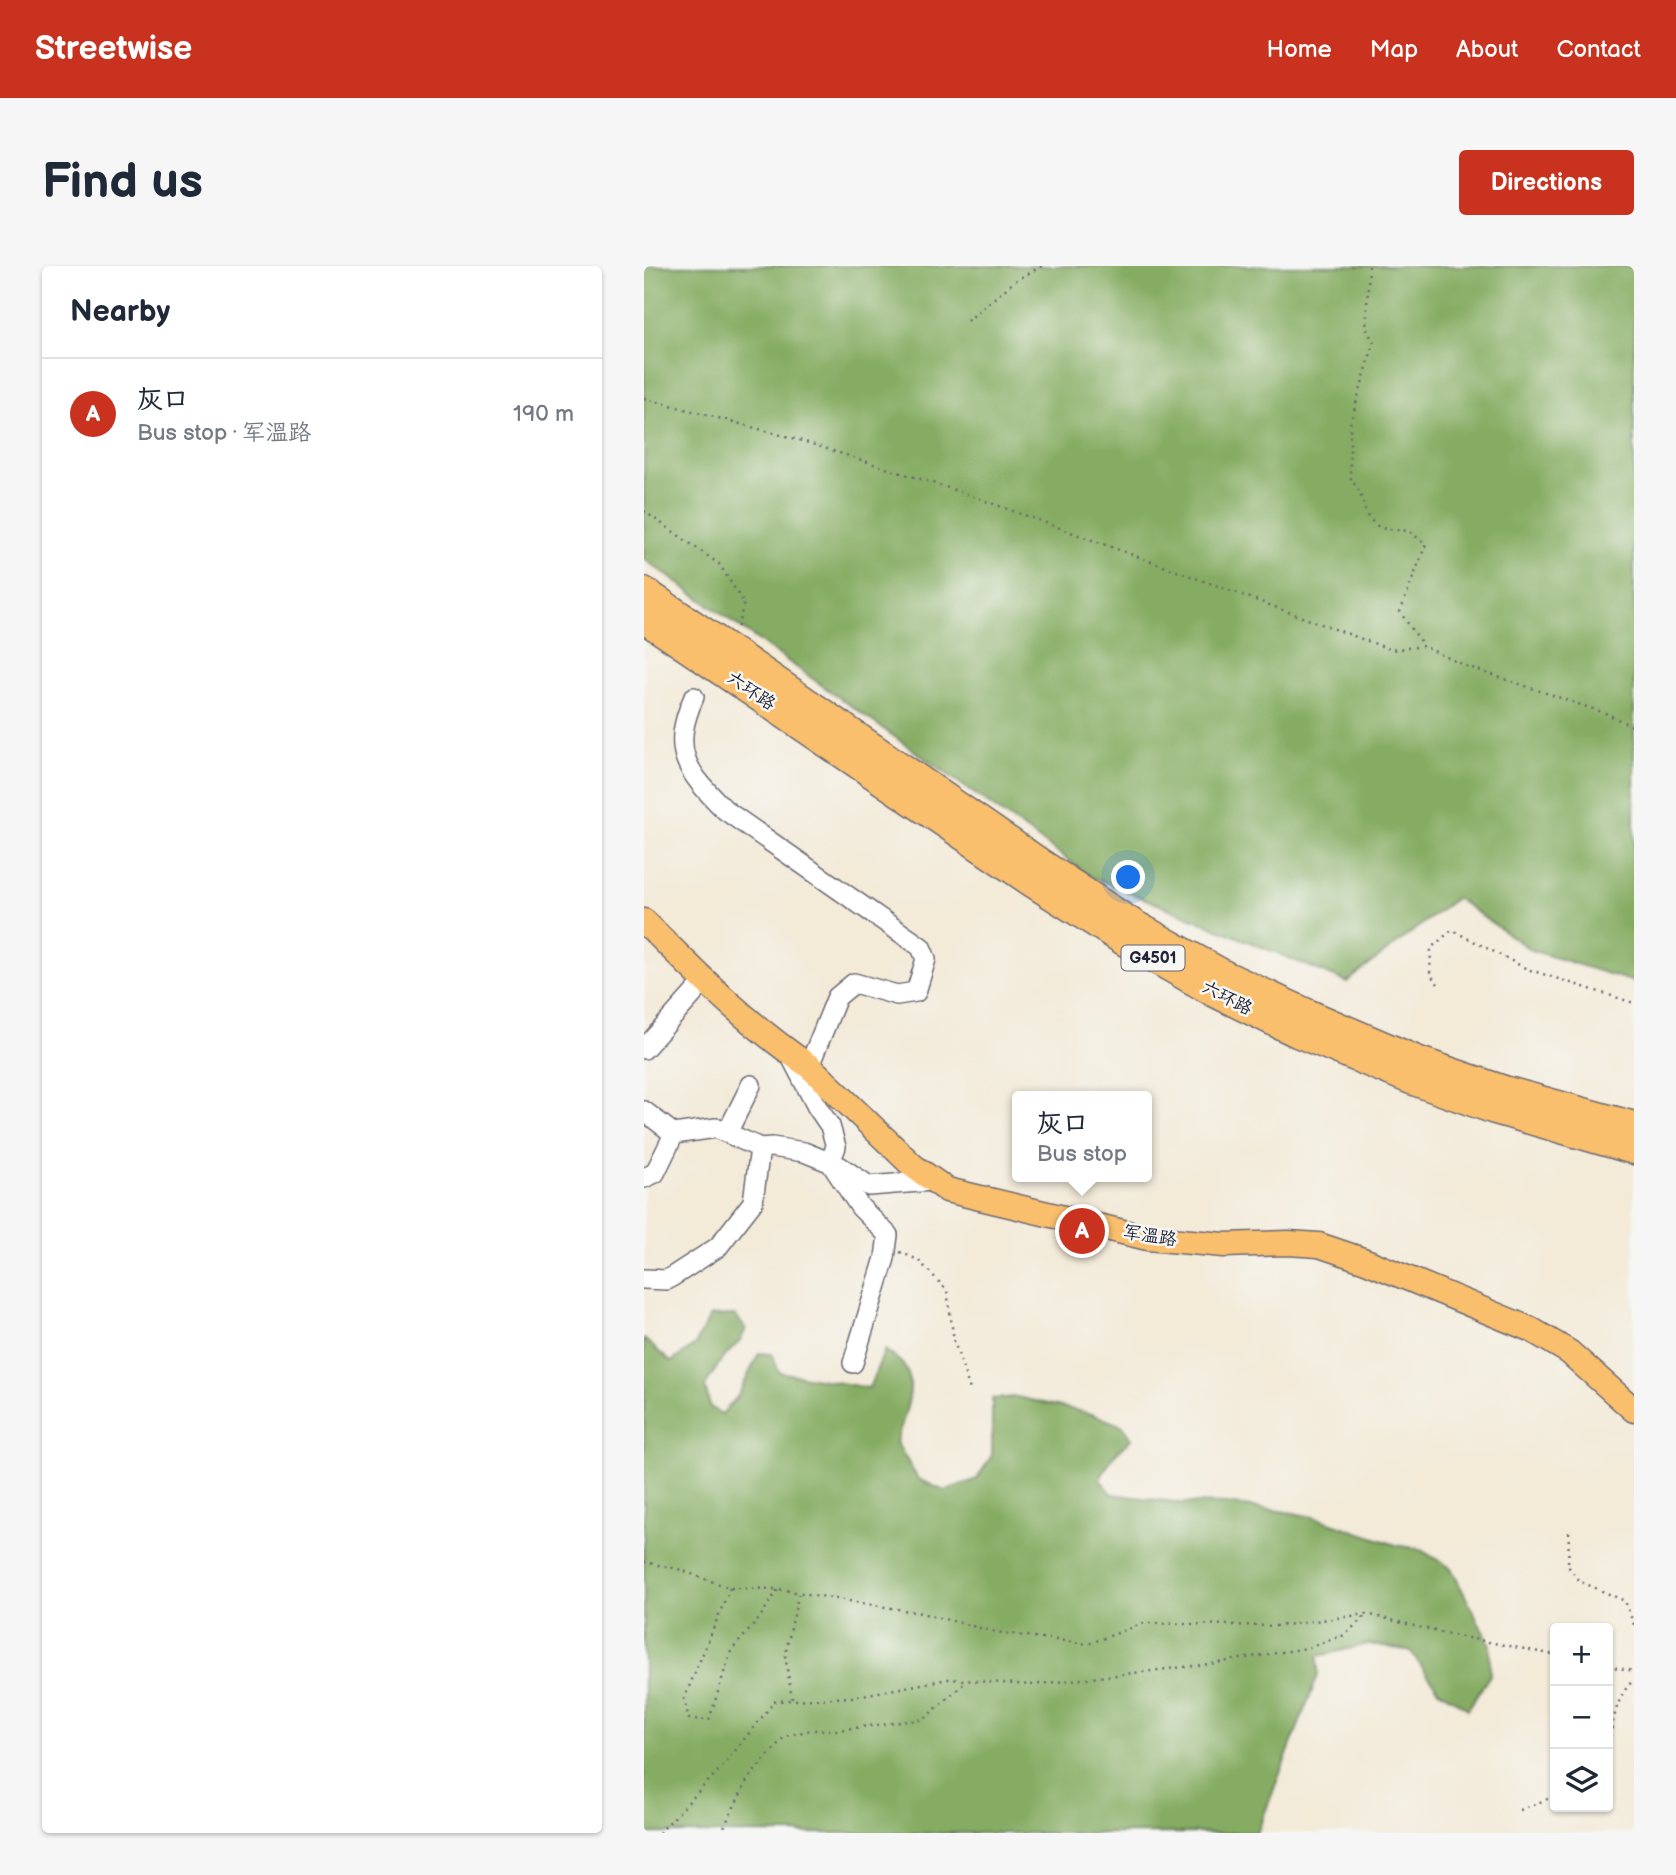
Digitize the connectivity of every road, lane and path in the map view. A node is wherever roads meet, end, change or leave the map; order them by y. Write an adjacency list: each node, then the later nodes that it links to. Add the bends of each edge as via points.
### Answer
1 (1042, 266): 3 (path, via 1015,281)
2 (1369, 266): 8 (path, via 1366,328 1374,343 1350,424 1350,477 1368,518 1380,528 1409,531 1426,544 1400,612)
3 (967, 321)
4 (644, 398): 8 (path, via 796,439 964,493 1392,650)
5 (644, 511): 9 (path, via 719,564 744,603)
6 (644, 591): 9 (highway, 六环路 / G4501)
7 (644, 619): 9 (highway, 六环路 / G4501)
8 (1423, 646): 11 (path)
9 (720, 650): 20 (highway, 六环路 / G4501, via 1132,923 1225,975 1419,1061); 24 (highway, 六环路 / G4501, via 1031,882 1215,993 1411,1080)
10 (694, 697): 17 (street, via 684,720 681,748 700,785 725,810 921,947 926,959 916,992 897,995 854,983 837,997)
11 (1634, 727)
12 (644, 921): 13 (main road, 军温路)
13 (705, 981): 16 (street); 17 (main road, 军温路)
14 (1438, 984): 15 (path, via 1430,974 1432,948 1451,930 1527,969)
15 (1634, 1003)
16 (644, 1049)
17 (799, 1059): 25 (street, via 817,1107 830,1126 836,1147); 27 (main road, 军温路)
18 (751, 1085): 22 (street)
19 (644, 1111): 21 (street)
20 (1634, 1126)
21 (674, 1133): 22 (street, via 716,1128); 26 (street, via 655,1172)
22 (727, 1133): 23 (street)
23 (760, 1149): 25 (street, via 804,1152); 29 (street, via 752,1202 718,1247 667,1280)
24 (1634, 1150)
25 (830, 1162): 27 (street, via 869,1186); 28 (street, via 860,1206 888,1235)
26 (644, 1178)
27 (932, 1181): 32 (main road, 军温路, via 947,1190 1148,1238 1224,1245 1319,1245 1532,1330 1569,1352)
28 (887, 1246): 30 (street); 31 (path, via 918,1261 947,1290 954,1341)
29 (644, 1279)
30 (853, 1363)
31 (971, 1393)
32 (1634, 1410)
33 (1569, 1532): 39 (path, via 1568,1566 1579,1581 1625,1601)
34 (644, 1562): 35 (path)
35 (730, 1588): 36 (path); 36 (path, via 684,1699 689,1720 709,1720 731,1651)
36 (778, 1589): 37 (path)
37 (799, 1592): 38 (path, via 996,1632 1087,1644 1144,1623 1277,1626); 45 (path, via 785,1655)
38 (1367, 1614): 40 (path); 44 (path, via 1345,1635 1307,1648 1031,1685)
39 (1634, 1625)
40 (1550, 1654)
41 (1613, 1666): 42 (path)
42 (1634, 1671)
43 (1634, 1680): 46 (path, via 1618,1701)
44 (967, 1681): 45 (path, via 948,1679 852,1697); 50 (path, via 924,1718 785,1736 748,1779)
45 (792, 1700): 49 (path, via 775,1701 721,1768)
46 (1608, 1749)
47 (1550, 1798): 48 (path)
48 (1520, 1810)
49 (659, 1833)
50 (721, 1833)

